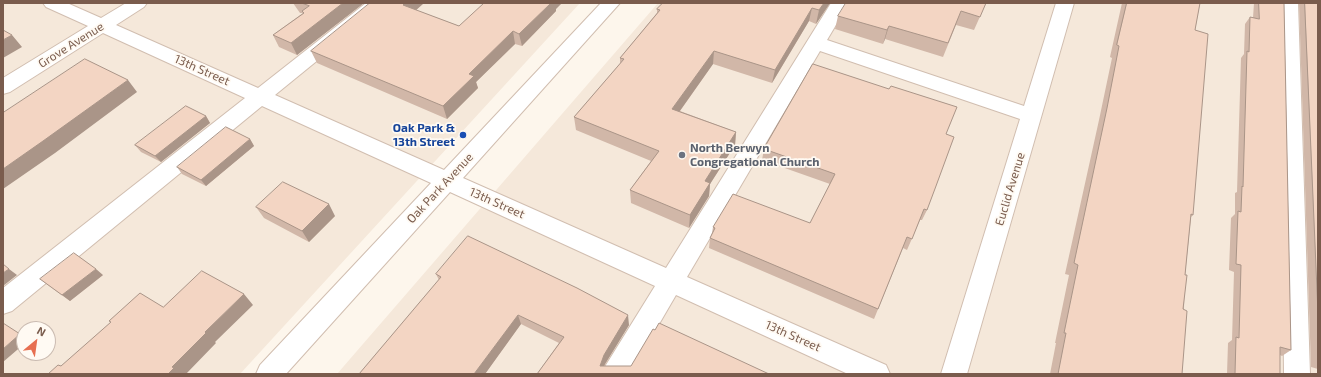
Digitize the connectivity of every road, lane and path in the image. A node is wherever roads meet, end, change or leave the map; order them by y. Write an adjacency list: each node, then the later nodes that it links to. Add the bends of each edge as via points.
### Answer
1 (52, 3): 8 (street, 13th Street)
2 (138, 3): 8 (street, Grove Avenue)
3 (376, 3): 11 (street)
4 (611, 3): 13 (street, Oak Park Avenue)
5 (840, 3): 9 (street)
6 (1065, 3): 12 (street, Euclid Avenue)
7 (1289, 3): 20 (street)
8 (102, 26): 10 (street, Grove Avenue); 11 (street, 13th Street)
9 (816, 43): 12 (street); 14 (street)
10 (3, 87)
11 (260, 97): 13 (street, 13th Street); 15 (street)
12 (1032, 116): 19 (street, Euclid Avenue)
13 (447, 181): 14 (street, 13th Street); 16 (street, Oak Park Avenue)
14 (671, 281): 17 (street); 18 (street, 13th Street)
15 (3, 303)
16 (269, 374)
17 (615, 374)
18 (877, 374)
19 (954, 374)
20 (1297, 374)

